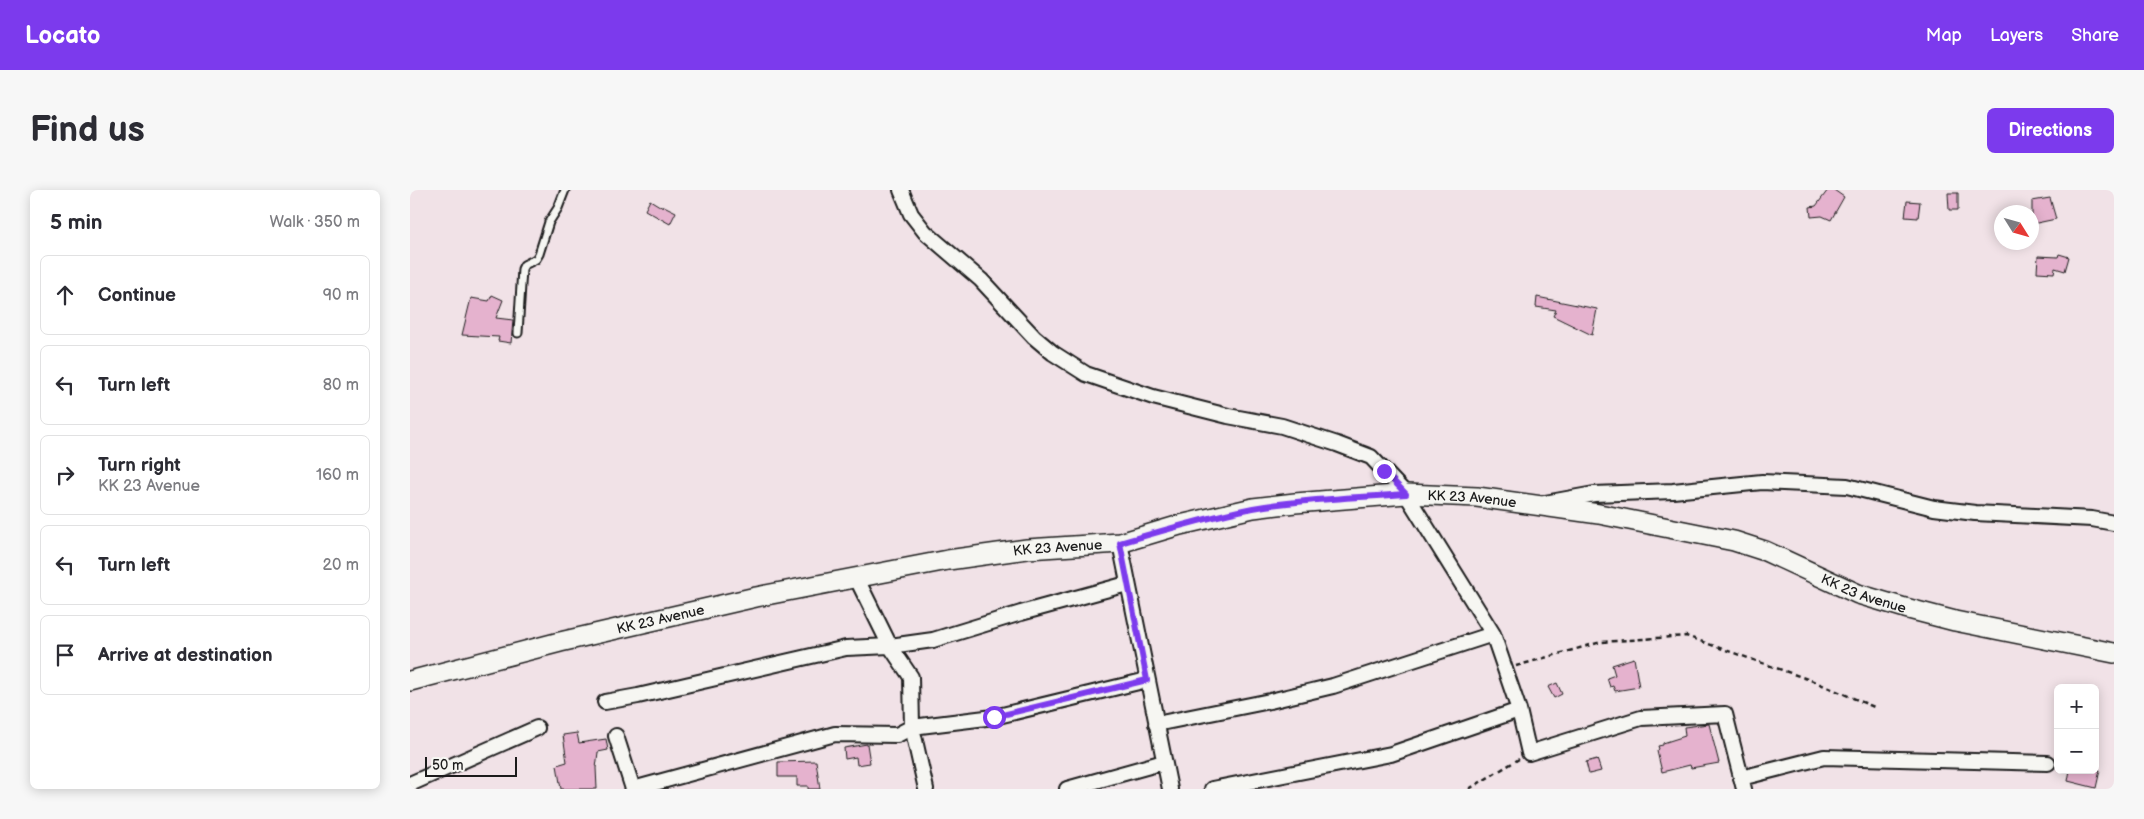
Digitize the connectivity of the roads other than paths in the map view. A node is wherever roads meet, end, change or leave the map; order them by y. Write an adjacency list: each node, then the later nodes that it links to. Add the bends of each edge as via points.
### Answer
1 (565, 190): 3 (lane, via 549,222 539,254 522,269)
2 (901, 190): 4 (street, via 911,214 925,232 981,280 1034,337 1086,374 1153,397 1282,426 1337,444 1371,457)
3 (518, 333)
4 (1406, 494): 5 (main road, KK 23 Avenue, via 1477,497); 7 (main road, KK 23 Avenue, via 1253,508); 10 (street)
5 (1531, 505): 6 (street, via 1594,494 1673,491 1762,482 1847,486 1934,508 1975,513); 12 (main road, KK 23 Avenue, via 1599,514 1734,541 1765,551 1858,594 1904,608)
6 (2114, 523)
7 (1120, 543): 8 (main road, KK 23 Avenue, via 1027,549 948,560); 9 (street)
8 (857, 579): 11 (street); 14 (main road, KK 23 Avenue, via 756,597 560,642)
9 (1127, 584): 11 (street, via 933,640); 13 (street)
10 (1493, 634): 16 (street); 17 (street, via 1333,686)
11 (890, 646): 15 (street, via 846,648); 18 (street, via 911,677)
12 (2114, 653)
13 (1147, 680): 17 (street); 18 (street, via 994,717)
14 (410, 681)
15 (605, 702)
16 (1519, 710): 24 (street, via 1529,753 1641,718 1725,714); 29 (street, via 1391,754)
17 (1156, 724): 21 (street)
18 (912, 727): 25 (street, via 897,735 836,734); 26 (street)
19 (537, 728): 23 (street)
20 (616, 736): 25 (street)
21 (1164, 762): 27 (street); 28 (street)
22 (2048, 763): 24 (street, via 1824,756)
23 (410, 784)
24 (1743, 784)
25 (633, 789)
26 (926, 789)
27 (1067, 789)
28 (1170, 789)
29 (1212, 789)

